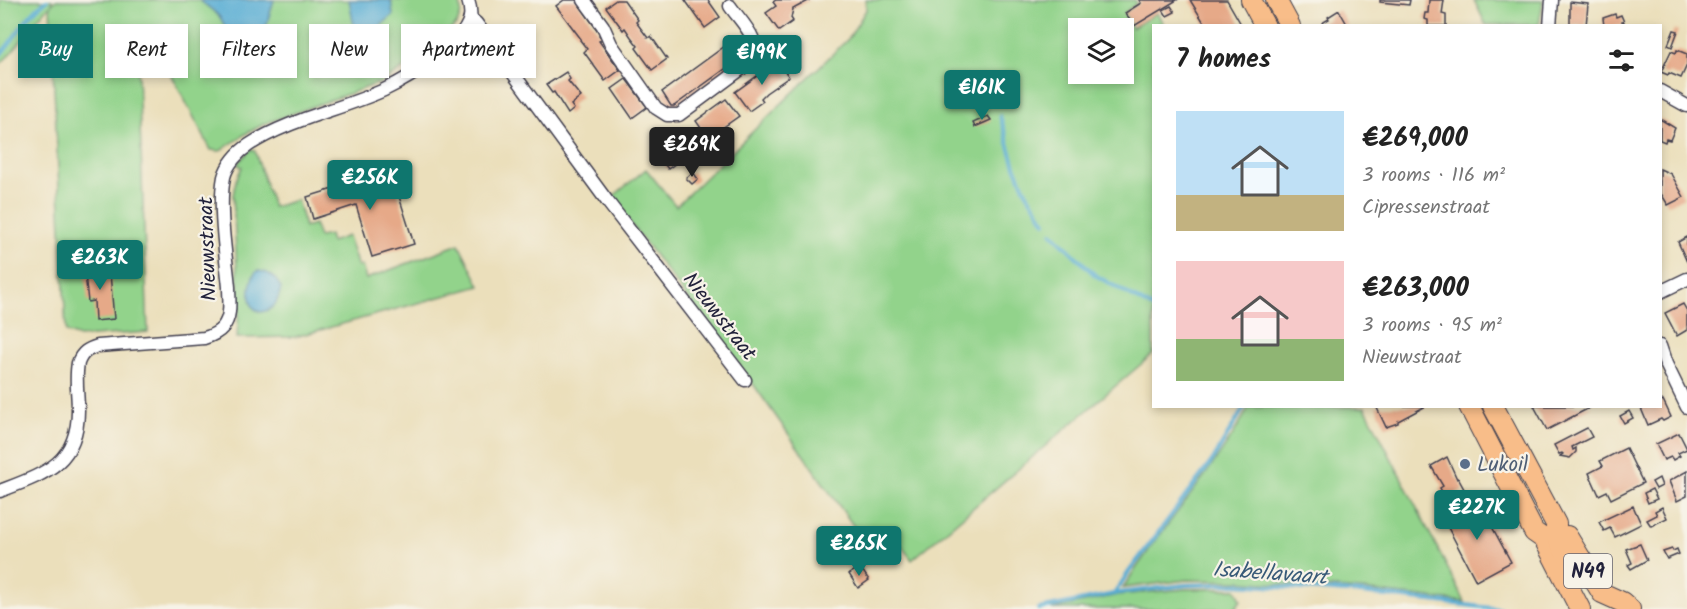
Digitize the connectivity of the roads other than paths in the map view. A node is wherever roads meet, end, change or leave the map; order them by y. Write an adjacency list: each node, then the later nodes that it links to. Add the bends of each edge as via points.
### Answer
1 (468, 0): 7 (street)
2 (584, 0): 6 (street, via 656,108 673,116 752,61 756,54 753,39)
3 (1251, 0): 8 (main road)
4 (1276, 0): 9 (main road)
5 (1552, 0): 10 (street)
6 (731, 2)
7 (470, 18): 16 (street, Nieuwstraat); 20 (street, Nieuwstraat, via 461,34 422,68 385,89 265,135 232,161 225,176 223,200 229,300 223,328 204,338 88,349 78,363 77,435 72,447 46,471)
8 (1264, 24)
9 (1289, 24)
10 (1550, 24)
11 (1662, 92): 12 (street)
12 (1687, 106)
13 (1687, 279): 14 (street)
14 (1662, 291)
15 (1662, 352): 17 (street)
16 (745, 380)
17 (1687, 407)
18 (1470, 408): 22 (main road, N49)
19 (1494, 408): 21 (main road, N49)
20 (0, 491)
21 (1556, 524): 23 (main road, N49, via 1556,534); 25 (main road, N49, via 1564,530 1602,593)
22 (1534, 532): 23 (main road, N49, via 1544,539); 24 (main road, N49, via 1534,542)
23 (1592, 608)
24 (1568, 609)
25 (1630, 609)

